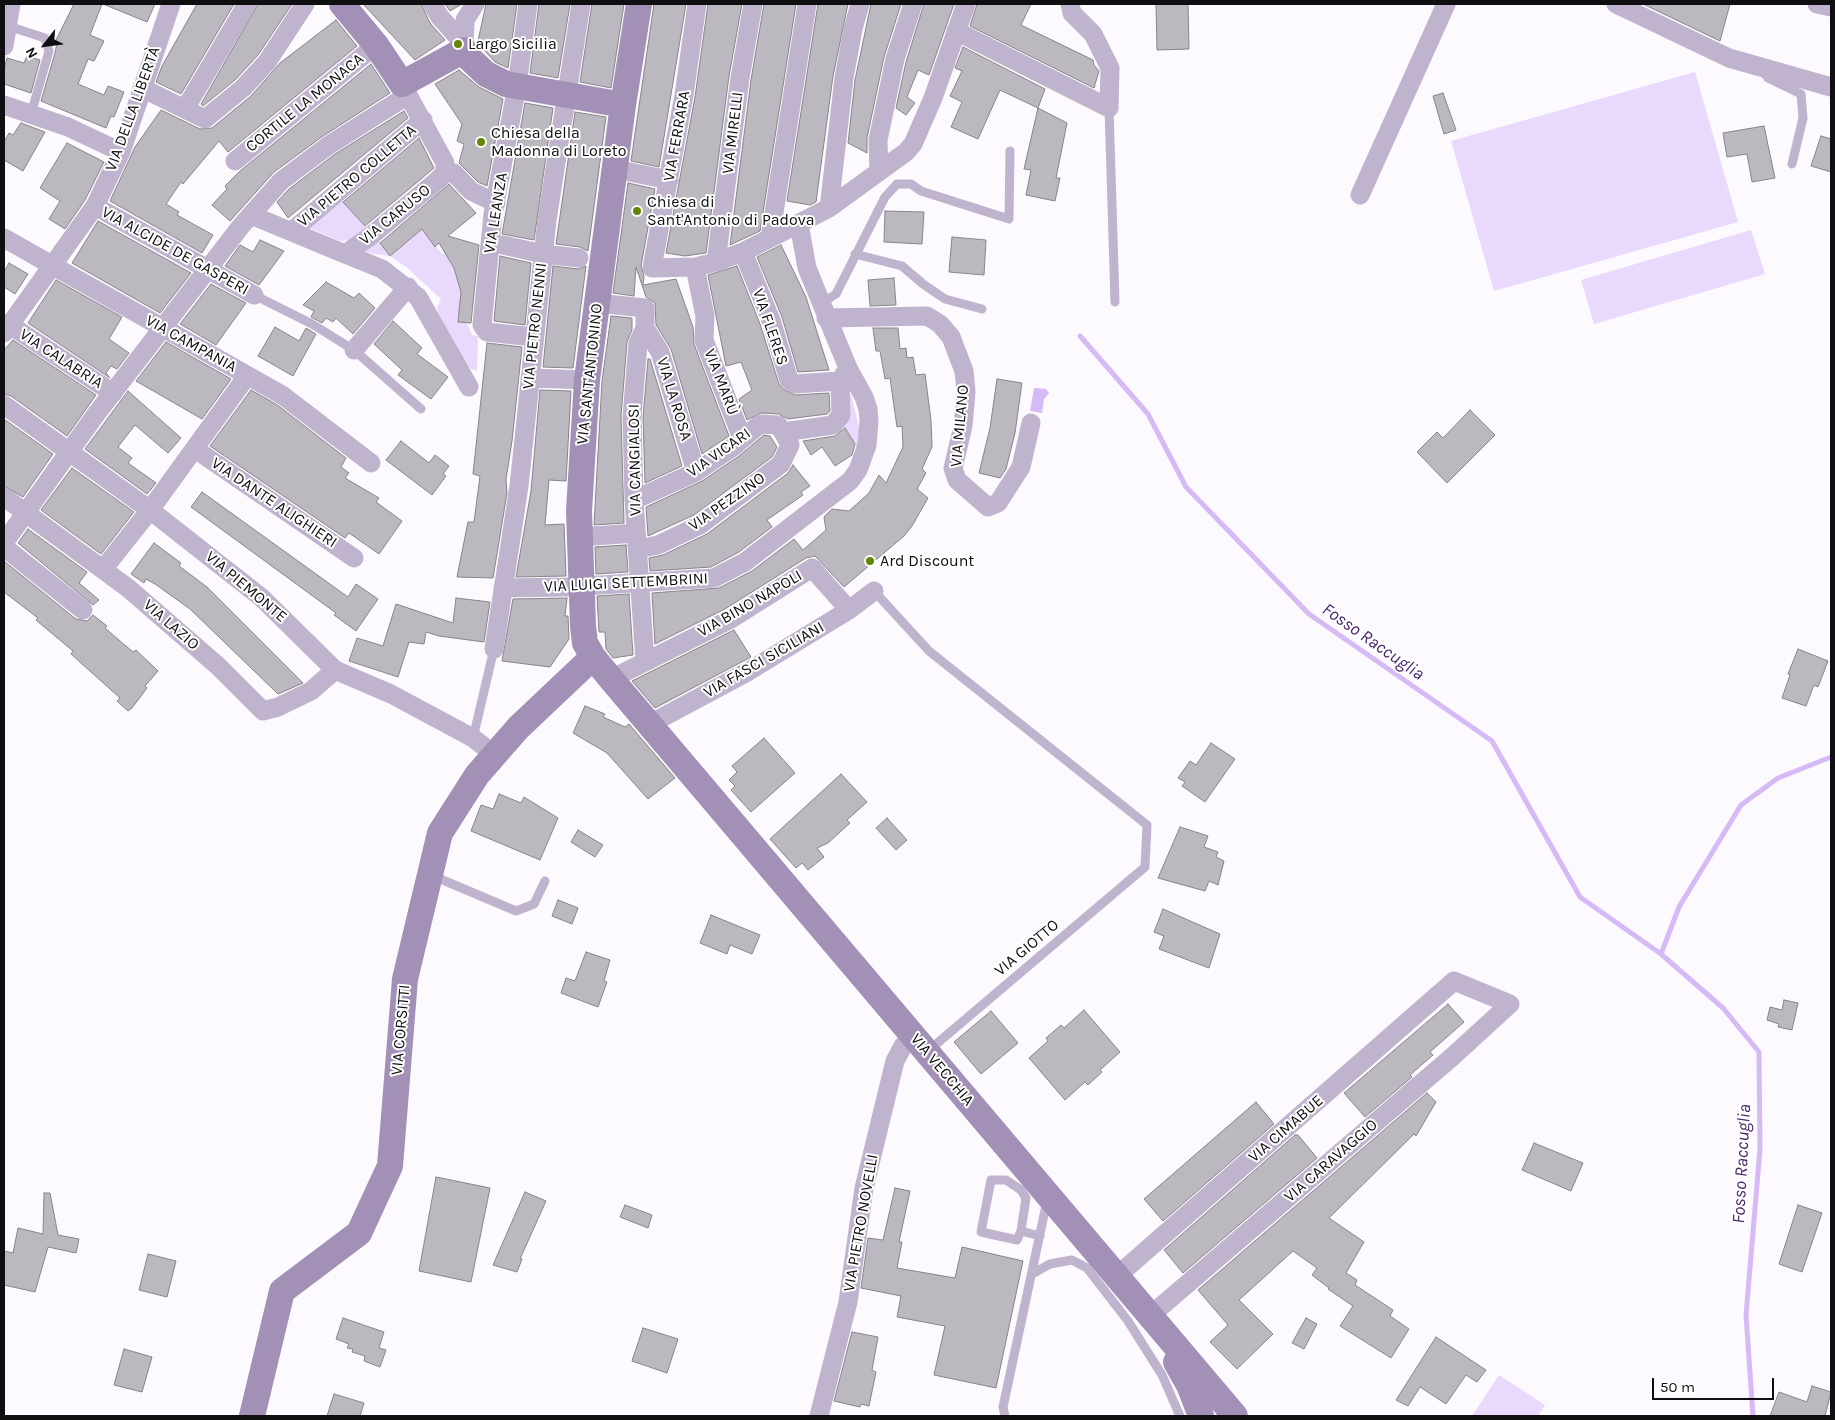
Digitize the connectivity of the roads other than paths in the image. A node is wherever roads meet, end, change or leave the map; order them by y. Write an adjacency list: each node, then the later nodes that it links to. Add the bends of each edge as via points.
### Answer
1 (12, 4): 22 (street)
2 (171, 4): 29 (street, VIA DELLA LIBERTÀ)
3 (247, 4): 36 (street)
4 (306, 4): 36 (street, via 267,62 243,88 205,119)
5 (344, 4): 24 (street)
6 (432, 4): 26 (street)
7 (528, 4): 28 (street, VIA LEANZA)
8 (581, 4): 32 (street, VIA PIETRO NENNI)
9 (639, 4): 34 (street, VIA SANT'ANTONINO)
10 (697, 4): 46 (street, VIA FERRARA)
11 (754, 4): 62 (street, VIA MIRELLI, via 740,78)
12 (807, 4): 55 (street)
13 (860, 4): 50 (street, via 844,78)
14 (913, 4): 45 (street, via 895,59 878,140)
15 (966, 4): 23 (street)
16 (1070, 4): 35 (street, via 1072,13 1093,34 1110,68)
17 (1446, 4): 47 (street)
18 (1616, 4): 27 (street, via 1729,58)
19 (1817, 4): 21 (street)
20 (472, 6): 26 (street, via 465,20)
21 (1831, 7)
22 (8, 26): 25 (street); 37 (lane, via 45,38 49,51)
23 (956, 31): 35 (street); 45 (street, via 913,144)
24 (376, 45): 31 (street); 41 (street, CORTILE LA MONACA)
25 (4, 46)
26 (463, 46): 28 (street, via 469,58 486,74); 31 (street)
27 (1761, 66): 30 (street); 42 (lane, via 1768,78 1801,94 1803,118)
28 (517, 86): 32 (street); 48 (street, VIA LEANZA)
29 (142, 88): 36 (street); 39 (street, VIA DELLA LIBERTÀ)
30 (1831, 88)
31 (406, 89): 38 (street); 51 (street, via 281,181)
32 (566, 96): 34 (street); 59 (street, VIA PIETRO NENNI)
33 (4, 105): 37 (street)
34 (623, 105): 44 (street, VIA SANT'ANTONINO)
35 (1109, 108): 68 (lane)
36 (185, 110)
37 (31, 114): 39 (street)
38 (423, 120): 43 (street); 53 (street, VIA PIETRO COLLETTA)
39 (121, 152): 49 (street, VIA DELLA LIBERTÀ)
40 (1010, 152): 60 (lane, via 1009,219 922,191 911,184 898,184 888,192)
41 (235, 161)
42 (1792, 164)
43 (450, 168): 48 (street, via 471,191); 58 (street, VIA CARUSO)
44 (615, 169): 46 (street); 69 (street, VIA SANT'ANTONINO)
45 (880, 172): 50 (street)
46 (669, 180): 64 (street, VIA FERRARA, via 652,268)
47 (1360, 196)
48 (496, 203): 75 (street, VIA LEANZA, via 482,325 487,332)
49 (95, 206): 63 (street, VIA DELLA LIBERTÀ); 65 (street, VIA ALCIDE DE GASPERI)
50 (829, 208): 52 (street)
51 (250, 215): 53 (street, VIA CARUSO); 65 (street)
52 (798, 224): 55 (street); 71 (street, via 807,268)
53 (292, 231): 58 (street, VIA CARUSO)
54 (4, 238): 63 (street, VIA CAMPANIA)
55 (770, 238): 57 (street)
56 (503, 245): 59 (street)
57 (743, 252): 62 (street); 77 (street, VIA FLERES, via 771,320 789,380 795,384)
58 (345, 254): 66 (street, via 382,269)
59 (543, 254): 61 (street); 75 (street, VIA PIETRO NENNI)
60 (855, 254): 70 (lane, via 902,266 945,299); 71 (lane, via 836,294)
61 (579, 258)
62 (716, 262): 64 (street)
63 (53, 266): 72 (street, VIA CAMPANIA); 74 (street, VIA DELLA LIBERTÀ)
64 (695, 266): 87 (street, VIA MARÙ, via 705,316 704,340)
65 (208, 269): 67 (street, VIA ALCIDE DE GASPERI); 72 (street)
66 (408, 287): 76 (street); 81 (street, via 435,324)
67 (254, 295): 76 (lane, via 312,324)
68 (1115, 302)
69 (597, 303): 73 (street, via 645,308); 80 (street, VIA SANT'ANTONINO)
70 (982, 309)
71 (823, 311): 77 (street); 85 (street, VIA MILANO, via 928,316 940,324 951,337 964,371 966,392 963,426 953,468 957,480 988,506 998,503 1021,467)
72 (163, 328): 78 (street, VIA CAMPANIA); 82 (street)
73 (645, 328): 91 (street, VIA LA ROSA, via 660,352); 93 (street, VIA CANGIALOSI, via 638,343 632,417)
74 (7, 329): 82 (street, VIA CALABRIA)
75 (534, 337): 79 (street, VIA PIETRO NENNI)
76 (354, 350): 84 (lane)
77 (844, 374): 86 (street, VIA VICARI, via 841,412 837,422); 102 (street, VIA LUIGI SETTEMBRINI, via 864,397 869,421 867,445 858,470 839,491 745,562 714,578)
78 (247, 376): 88 (street, VIA DANTE ALIGHIERI); 90 (street, VIA CAMPANIA, via 282,395)
79 (530, 378): 80 (street); 104 (street, VIA PIETRO NENNI, via 519,486)
80 (587, 380): 96 (street, VIA SANT'ANTONINO)
81 (469, 387)
82 (113, 392): 89 (street)
83 (4, 405): 89 (street, VIA PIEMONTE)
84 (421, 409)
85 (1031, 423)
86 (783, 432): 87 (street, VIA VICARI, via 778,425 760,424); 97 (street, VIA PEZZINO, via 790,446 781,464 700,525 658,545)
87 (742, 438): 91 (street, VIA VICARI)
88 (195, 449): 94 (street, VIA DANTE ALIGHIERI); 100 (street, VIA DANTE ALIGHIERI)
89 (70, 451): 94 (street, VIA PIEMONTE); 95 (street)
90 (371, 463)
91 (696, 472): 93 (street, VIA VICARI)
92 (4, 496): 95 (street, VIA LAZIO)
93 (634, 500): 97 (street, VIA CANGIALOSI)
94 (150, 510): 101 (street, VIA DANTE ALIGHIERI); 111 (street, VIA PIEMONTE, via 262,598)
95 (26, 512): 98 (street); 101 (street, VIA LAZIO)
96 (580, 537): 97 (street); 103 (street, VIA SANT'ANTONINO)
97 (637, 541): 102 (street, VIA CANGIALOSI)
98 (4, 543)
99 (4, 547): 106 (street)
100 (354, 558)
101 (104, 568): 111 (street, VIA LAZIO, via 218,666 263,711 311,691)
102 (640, 583): 103 (street, VIA LUIGI SETTEMBRINI); 110 (street, VIA CANGIALOSI)
103 (582, 586): 104 (street, VIA LUIGI SETTEMBRINI); 109 (street, VIA SANT'ANTONINO, via 585,643)
104 (503, 588): 108 (street, VIA PIETRO NENNI)
105 (874, 591): 107 (street, VIA FASCI SICILIANI); 119 (lane, VIA GIOTTO, via 928,651 1147,825 1145,867)
106 (83, 610)
107 (849, 610): 110 (street, VIA BINO NAPOLI, via 812,568 731,619); 113 (street, VIA FASCI SICILIANI, via 749,671)
108 (494, 649): 114 (lane)
109 (593, 657): 112 (street, VIA SANT'ANTONINO); 115 (street, VIA CORSITTI, via 518,728)
110 (645, 662): 112 (street, VIA BINO NAPOLI)
111 (335, 670): 114 (street, VIA PIEMONTE, via 391,694)
112 (611, 679): 113 (street, VIA SANT'ANTONINO)
113 (650, 724): 119 (street, VIA VECCHIA)
114 (473, 738): 115 (street, VIA PIEMONTE)
115 (495, 755): 116 (street, VIA CORSITTI, via 477,775 440,833)
116 (430, 875): 117 (lane, via 516,911 534,904); 127 (street, VIA CORSITTI, via 405,979 390,1166 359,1233 282,1291)
117 (544, 881)
118 (1454, 981): 124 (street, VIA CIMABUE); 125 (street, VIA CARAVAGGIO, via 1510,1004)
119 (920, 1043): 120 (street, VIA VECCHIA); 128 (street, VIA PIETRO NOVELLI, via 902,1046 895,1061 864,1188 848,1302)
120 (1049, 1196): 122 (lane); 124 (street, VIA VECCHIA)
121 (1021, 1231): 121 (lane, via 1017,1240 981,1232 991,1180 1006,1180 1021,1190 1026,1198); 122 (lane)
122 (1040, 1236): 123 (lane)
123 (1032, 1274): 129 (lane, via 1003,1407); 130 (lane, via 1050,1264 1072,1260 1087,1268 1128,1321 1162,1375)
124 (1117, 1276): 125 (street, VIA VECCHIA)
125 (1151, 1315): 126 (street, VIA VECCHIA); 131 (street, via 1189,1385)
126 (1226, 1410)
127 (252, 1416)
128 (819, 1416)
129 (1005, 1416)
130 (1180, 1416)
131 (1201, 1416)

